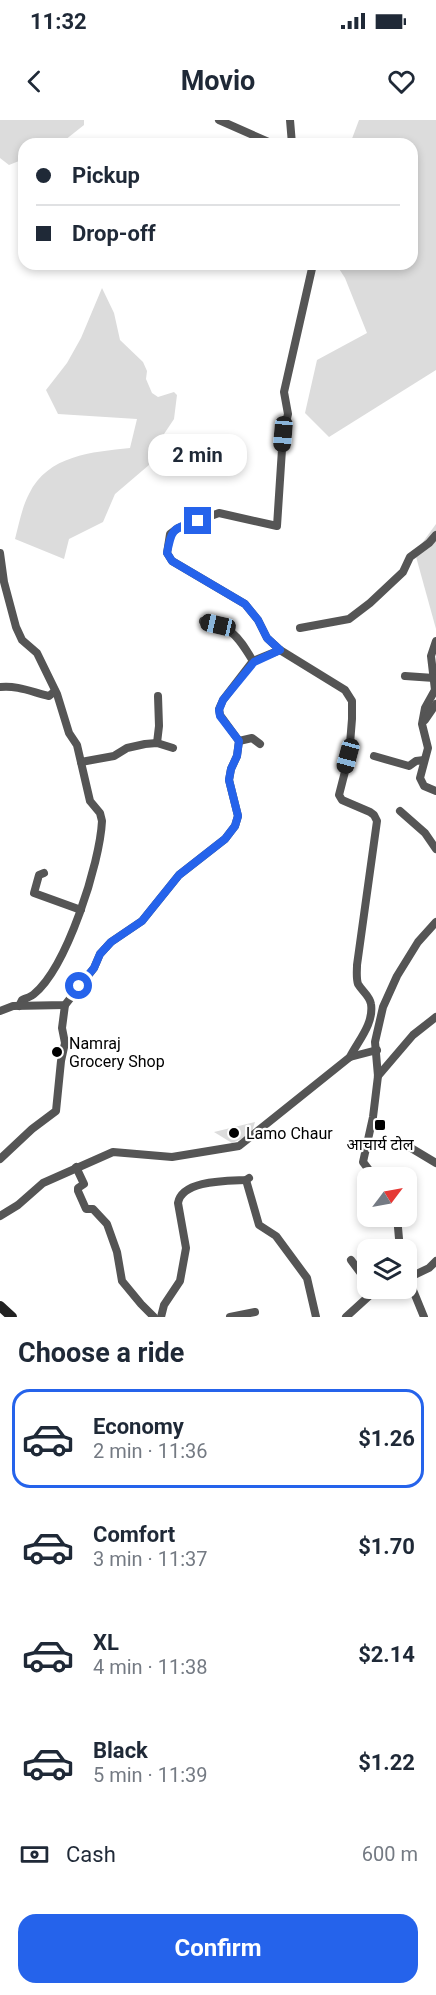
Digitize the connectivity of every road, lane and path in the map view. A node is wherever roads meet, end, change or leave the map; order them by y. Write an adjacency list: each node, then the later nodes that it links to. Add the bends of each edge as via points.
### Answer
1 (219, 120): 3 (street)
2 (290, 120): 4 (street)
3 (260, 138)
4 (292, 138)
5 (312, 270): 11 (street, via 284,392 288,414 283,434 277,526 219,513 170,534 167,553 172,561 245,604 267,638)
6 (436, 535): 9 (street, via 410,557 403,572 349,619)
7 (0, 553): 16 (street, via 16,627 22,640 37,653)
8 (203, 621): 12 (street, via 229,629)
9 (300, 628)
10 (436, 641): 14 (street, via 431,656)
11 (280, 650): 12 (street); 38 (street, via 345,690 352,701 348,756 339,795 376,818 357,964 359,985 371,1004 370,1015 368,1027)
12 (254, 662): 20 (street, via 219,710)
13 (405, 676): 14 (street)
14 (434, 678): 19 (street, via 435,690)
15 (0, 687): 16 (street, via 17,686 49,696)
16 (55, 691): 26 (street)
17 (158, 696): 21 (street)
18 (436, 704): 19 (street)
19 (422, 724): 25 (street, via 428,748)
20 (239, 741): 22 (street, via 252,738); 33 (street, via 229,780 238,816 235,826 225,839 179,875 142,921 111,942)
21 (157, 742): 23 (street); 26 (street)
22 (260, 744)
23 (172, 748)
24 (374, 756): 25 (street, via 409,766)
25 (424, 760): 27 (street, via 421,783)
26 (81, 762): 31 (street, via 90,801 102,820)
27 (436, 791)
28 (400, 811): 29 (street, via 425,833)
29 (436, 849)
30 (44, 873): 31 (street, via 39,876 34,893)
31 (81, 910): 34 (street, via 46,980)
32 (436, 922): 37 (street, via 418,942 383,1007)
33 (64, 1005): 34 (street); 41 (street, via 65,1043 56,1111)
34 (19, 1006): 35 (street)
35 (0, 1011)
36 (436, 1017): 39 (street, via 413,1035)
37 (376, 1050): 38 (street); 39 (street)
38 (350, 1057): 43 (street, via 239,1146 172,1157 113,1152)
39 (378, 1076): 44 (street, via 363,1162)
40 (401, 1142): 42 (street)
41 (0, 1159)
42 (436, 1163)
43 (76, 1167): 45 (street, via 44,1183 18,1205); 55 (street, via 84,1184 78,1191 86,1209 93,1209 107,1224 122,1281)
44 (367, 1167)
45 (2, 1211)
46 (351, 1260): 48 (street)
47 (436, 1261): 49 (street)
48 (357, 1268)
49 (417, 1273)
50 (366, 1299): 59 (street)
51 (416, 1299): 60 (street)
52 (1, 1308): 54 (street)
53 (255, 1312): 57 (street)
54 (12, 1317)
55 (154, 1317)
56 (161, 1317): 58 (street, via 180,1281 186,1248 179,1196 188,1188 248,1179 259,1225 276,1236 307,1278)
57 (230, 1317)
58 (316, 1317)
59 (346, 1317)
60 (424, 1317)

